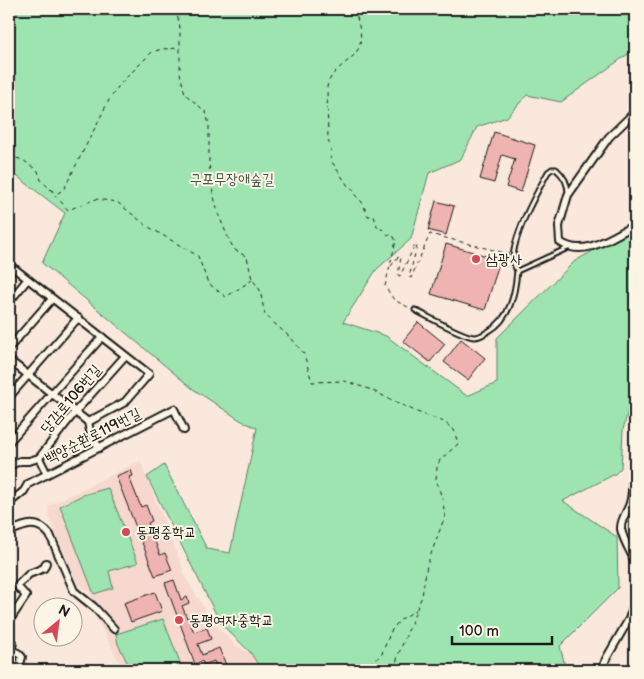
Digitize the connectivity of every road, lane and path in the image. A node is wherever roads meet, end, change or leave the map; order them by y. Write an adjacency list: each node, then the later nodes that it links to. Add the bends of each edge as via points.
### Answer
1 (176, 9): 3 (path)
2 (356, 9): 12 (path, via 360,47 328,79 330,159 354,190 368,216 374,216 378,229 393,235 396,241)
3 (181, 48): 6 (path, via 152,52 120,84 64,189 58,193); 14 (path, via 180,73 184,94 206,112 209,125 209,164 219,216 235,250 247,257)
4 (635, 112): 7 (street, via 609,137)
5 (9, 156): 6 (path, via 23,160 38,171)
6 (50, 189): 14 (path, via 68,210 96,199 117,202 146,226 198,256 208,284 226,297)
7 (568, 195): 9 (street, via 559,226 560,242); 10 (lane, via 568,187 559,171 552,169 532,200)
8 (635, 225): 9 (street, via 597,245 580,250)
9 (568, 248): 13 (lane)
10 (514, 255): 12 (path, via 430,234 411,278 417,246 400,276 401,257); 13 (lane)
11 (9, 267): 15 (street)
12 (389, 267): 18 (path, via 385,286 394,300)
13 (517, 271): 18 (lane, via 511,304 504,318 482,335 473,337)
14 (252, 279): 42 (path, via 260,290 265,315 304,354 312,382 344,381 368,388 444,422 454,430 458,444 440,460 436,473 445,516 427,565)
15 (27, 280): 16 (street); 17 (street)
16 (52, 299): 19 (street); 21 (street)
17 (9, 302)
18 (415, 310)
19 (78, 318): 20 (street); 24 (street)
20 (102, 337): 22 (street); 25 (street)
21 (9, 348)
22 (125, 356): 27 (street, 당감로106번길); 28 (street, via 149,374 125,402)
23 (9, 360): 24 (street)
24 (28, 374): 25 (street); 26 (street)
25 (52, 393): 27 (street); 30 (street)
26 (9, 397)
27 (75, 412): 28 (street); 33 (street, 당감로106번길)
28 (88, 422): 31 (street)
29 (184, 430): 31 (street, 백양순환로119번길, via 174,410)
30 (9, 442)
31 (99, 448): 35 (street, 백양순환로119번길)
32 (635, 448): 37 (street)
33 (39, 458): 34 (street); 35 (street)
34 (9, 466)
35 (47, 474): 36 (street, 백양순환로119번길, via 28,484)
36 (9, 503)
37 (633, 506): 39 (street, via 621,524 621,530)
38 (9, 532): 44 (street, via 27,524 45,529 74,591 94,606)
39 (635, 562)
40 (46, 563): 43 (street, via 44,568 29,574 17,586 26,596)
41 (635, 601): 49 (street)
42 (417, 610): 47 (path, via 400,620 381,656); 48 (path)
43 (9, 621)
44 (114, 629)
45 (13, 643): 46 (street, via 11,650 22,657)
46 (18, 670)
47 (364, 670)
48 (394, 670)
49 (602, 670)

